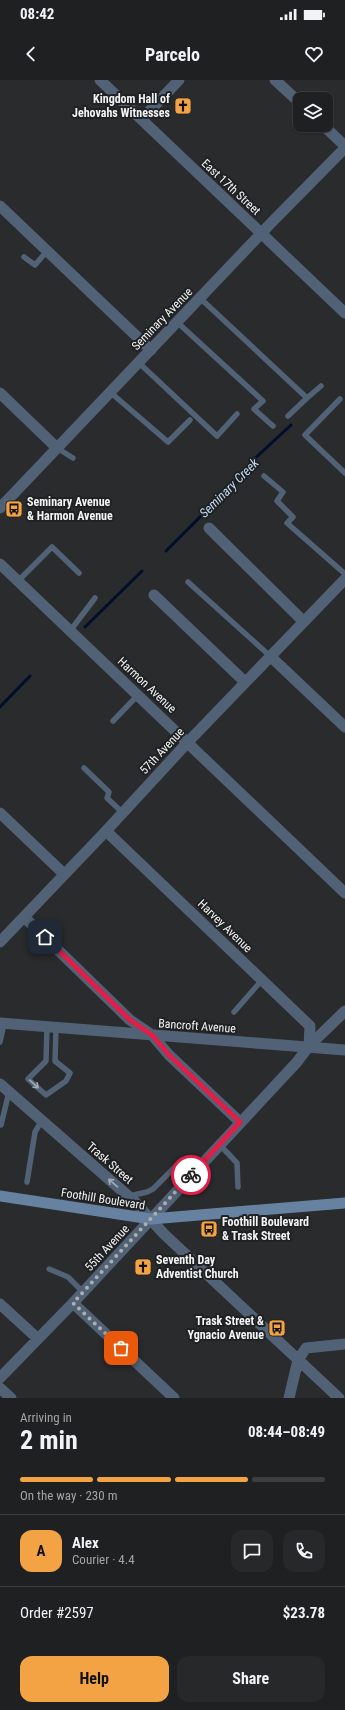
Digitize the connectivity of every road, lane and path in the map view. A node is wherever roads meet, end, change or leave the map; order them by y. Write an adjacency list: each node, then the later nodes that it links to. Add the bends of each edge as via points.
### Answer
1 (100, 80): 5 (street, East 17th Street)
2 (179, 80): 5 (street)
3 (275, 80): 4 (street)
4 (293, 97)
5 (142, 119): 9 (street, East 17th Street)
6 (330, 132): 7 (street)
7 (345, 147): 9 (street, Seminary Avenue)
8 (0, 206): 10 (street)
9 (261, 233): 12 (street, Seminary Avenue); 13 (street, East 17th Street)
10 (47, 251): 11 (lane, via 35,265); 15 (street)
11 (24, 257)
12 (200, 298): 14 (street, Seminary Avenue); 20 (lane)
13 (345, 312)
14 (177, 322): 15 (street, Seminary Avenue); 25 (lane, via 263,401 254,409)
15 (151, 350): 16 (street, Seminary Avenue)
16 (138, 362): 18 (street, Seminary Avenue); 22 (lane, via 217,436)
17 (321, 386): 20 (lane)
18 (110, 392): 24 (lane, via 168,442); 26 (street, Seminary Avenue)
19 (0, 393): 26 (street)
20 (307, 398): 23 (lane)
21 (340, 399): 28 (lane, via 305,435)
22 (238, 414)
23 (288, 416)
24 (190, 420)
25 (273, 426)
26 (57, 448): 27 (lane); 30 (street, Seminary Avenue)
27 (73, 458)
28 (345, 473)
29 (264, 476): 34 (lane, via 283,492 277,501 293,517 287,523)
30 (0, 508)
31 (209, 528): 40 (street)
32 (0, 564): 36 (street, Harmon Avenue)
33 (79, 573): 36 (lane, via 52,547)
34 (345, 574)
35 (345, 579): 40 (street, 57th Avenue)
36 (18, 581): 41 (street, Harmon Avenue)
37 (188, 582): 42 (lane)
38 (154, 595): 43 (street)
39 (95, 598): 41 (lane)
40 (303, 621): 42 (street, 57th Avenue)
41 (70, 631): 44 (street, Harmon Avenue)
42 (270, 656): 43 (street, 57th Avenue); 46 (street)
43 (245, 682): 47 (street, 57th Avenue)
44 (138, 695): 45 (lane); 47 (street, Harmon Avenue)
45 (113, 721)
46 (345, 727)
47 (188, 742): 50 (street, 57th Avenue); 53 (street, Harmon Avenue)
48 (84, 768): 50 (lane, via 108,792 107,798)
49 (0, 813): 52 (street)
50 (123, 813): 51 (street, 57th Avenue)
51 (106, 831): 52 (street, 57th Avenue); 56 (street, Harvey Avenue)
52 (64, 874): 54 (street, 57th Avenue)
53 (345, 893)
54 (24, 917): 55 (street, 57th Avenue); 61 (street, via 130,1020)
55 (0, 942)
56 (262, 980): 58 (lane); 63 (street, Harvey Avenue, via 310,1026)
57 (345, 1011): 63 (street, 55th Avenue)
58 (234, 1012)
59 (2, 1024): 60 (street, Bancroft Avenue); 62 (lane)
60 (52, 1027): 60 (lane, one-way to 60, via 46,1061 28,1078 46,1095 66,1081 70,1072 54,1061); 61 (street, Bancroft Avenue)
61 (152, 1035): 63 (street, Bancroft Avenue); 68 (street, via 169,1055)
62 (0, 1042)
63 (308, 1046): 64 (street, Bancroft Avenue); 68 (street, 55th Avenue, via 297,1062)
64 (345, 1050)
65 (0, 1084): 66 (street, Trask Street)
66 (9, 1092): 67 (street, Trask Street); 69 (lane)
67 (42, 1120): 72 (lane, via 35,1132); 75 (street, Trask Street, one-way to 67)
68 (240, 1122): 70 (street, 55th Avenue)
69 (0, 1125)
70 (219, 1144): 71 (street, 55th Avenue); 73 (lane, via 237,1162)
71 (194, 1172): 75 (lane, via 182,1160 153,1188); 77 (street, 55th Avenue)
72 (27, 1182)
73 (238, 1187)
74 (0, 1196): 77 (main road, Foothill Boulevard)
75 (128, 1196): 77 (street, Trask Street)
76 (345, 1203): 77 (main road, Foothill Boulevard)
77 (151, 1219): 79 (street, 55th Avenue); 84 (street, Trask Street)
78 (49, 1269): 79 (lane, via 68,1276)
79 (83, 1292): 80 (street, 55th Avenue)
80 (73, 1303): 82 (street, 55th Avenue); 88 (street)
81 (0, 1304): 82 (street)
82 (37, 1338): 85 (street, 55th Avenue)
83 (345, 1344): 84 (street, via 306,1348)
84 (298, 1360): 89 (street); 90 (street, Trask Street)
85 (0, 1378)
86 (0, 1388): 87 (street)
87 (11, 1398)
88 (174, 1398)
89 (290, 1398)
90 (339, 1398)

